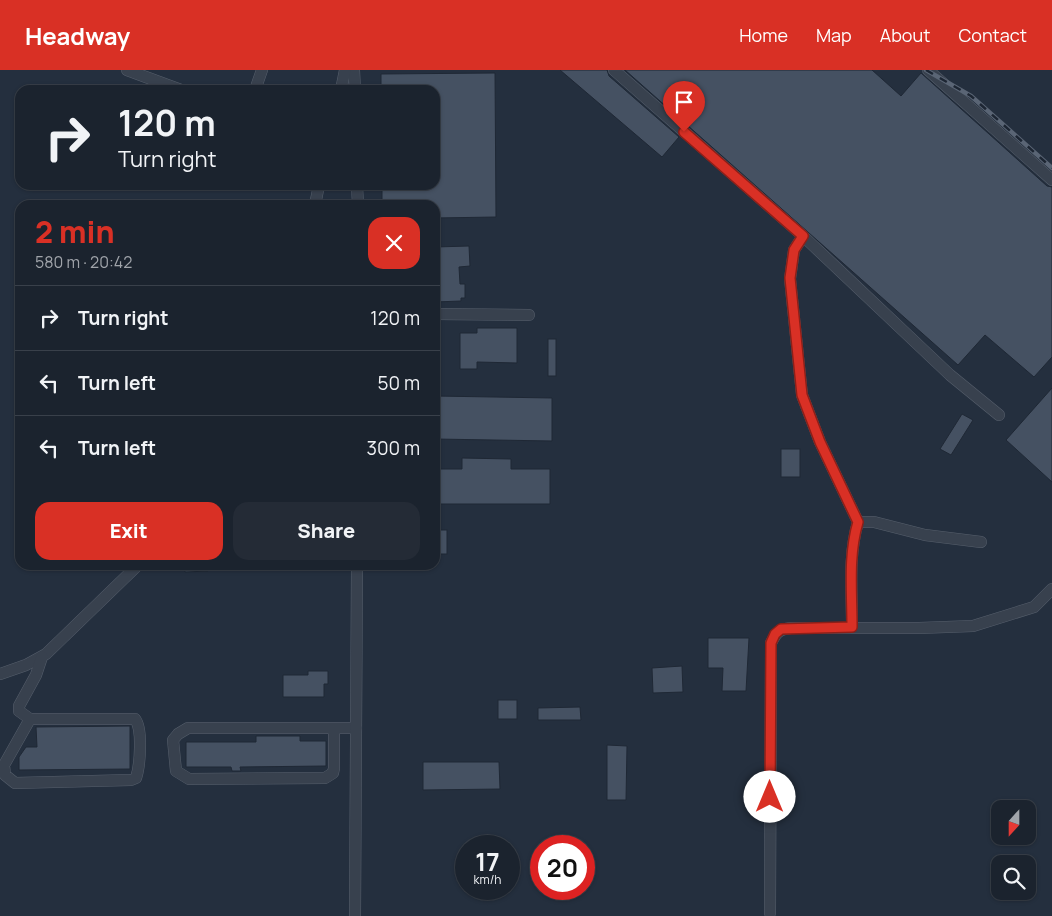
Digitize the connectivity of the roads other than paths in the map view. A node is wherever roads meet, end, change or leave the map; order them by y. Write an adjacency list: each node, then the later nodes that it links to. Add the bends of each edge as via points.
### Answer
1 (127, 70): 7 (street)
2 (262, 70): 8 (street)
3 (345, 70): 9 (street)
4 (354, 70): 10 (street)
5 (614, 70): 12 (street)
6 (928, 70): 11 (street)
7 (168, 85)
8 (257, 85)
9 (341, 85)
10 (355, 85)
11 (1052, 180)
12 (803, 236): 15 (street, via 950,375); 16 (street, via 794,250 790,278 802,395)
13 (440, 314): 14 (street)
14 (529, 315)
15 (999, 415)
16 (858, 522): 17 (street, via 874,522 925,535); 21 (street, via 850,566)
17 (981, 542)
18 (133, 570): 22 (street)
19 (357, 570): 25 (street)
20 (1052, 589): 21 (street, via 1034,607 973,626)
21 (852, 627): 27 (street, via 781,629 771,643)
22 (42, 657): 23 (street); 24 (street, via 19,711)
23 (0, 674)
24 (30, 718): 24 (street, via 4,765 5,775 15,783 136,778 139,726 135,719)
25 (356, 728): 26 (street); 28 (street)
26 (334, 729): 26 (street, via 188,728 174,740 175,768 190,779 325,778 334,768)
27 (770, 913)
28 (355, 916)

